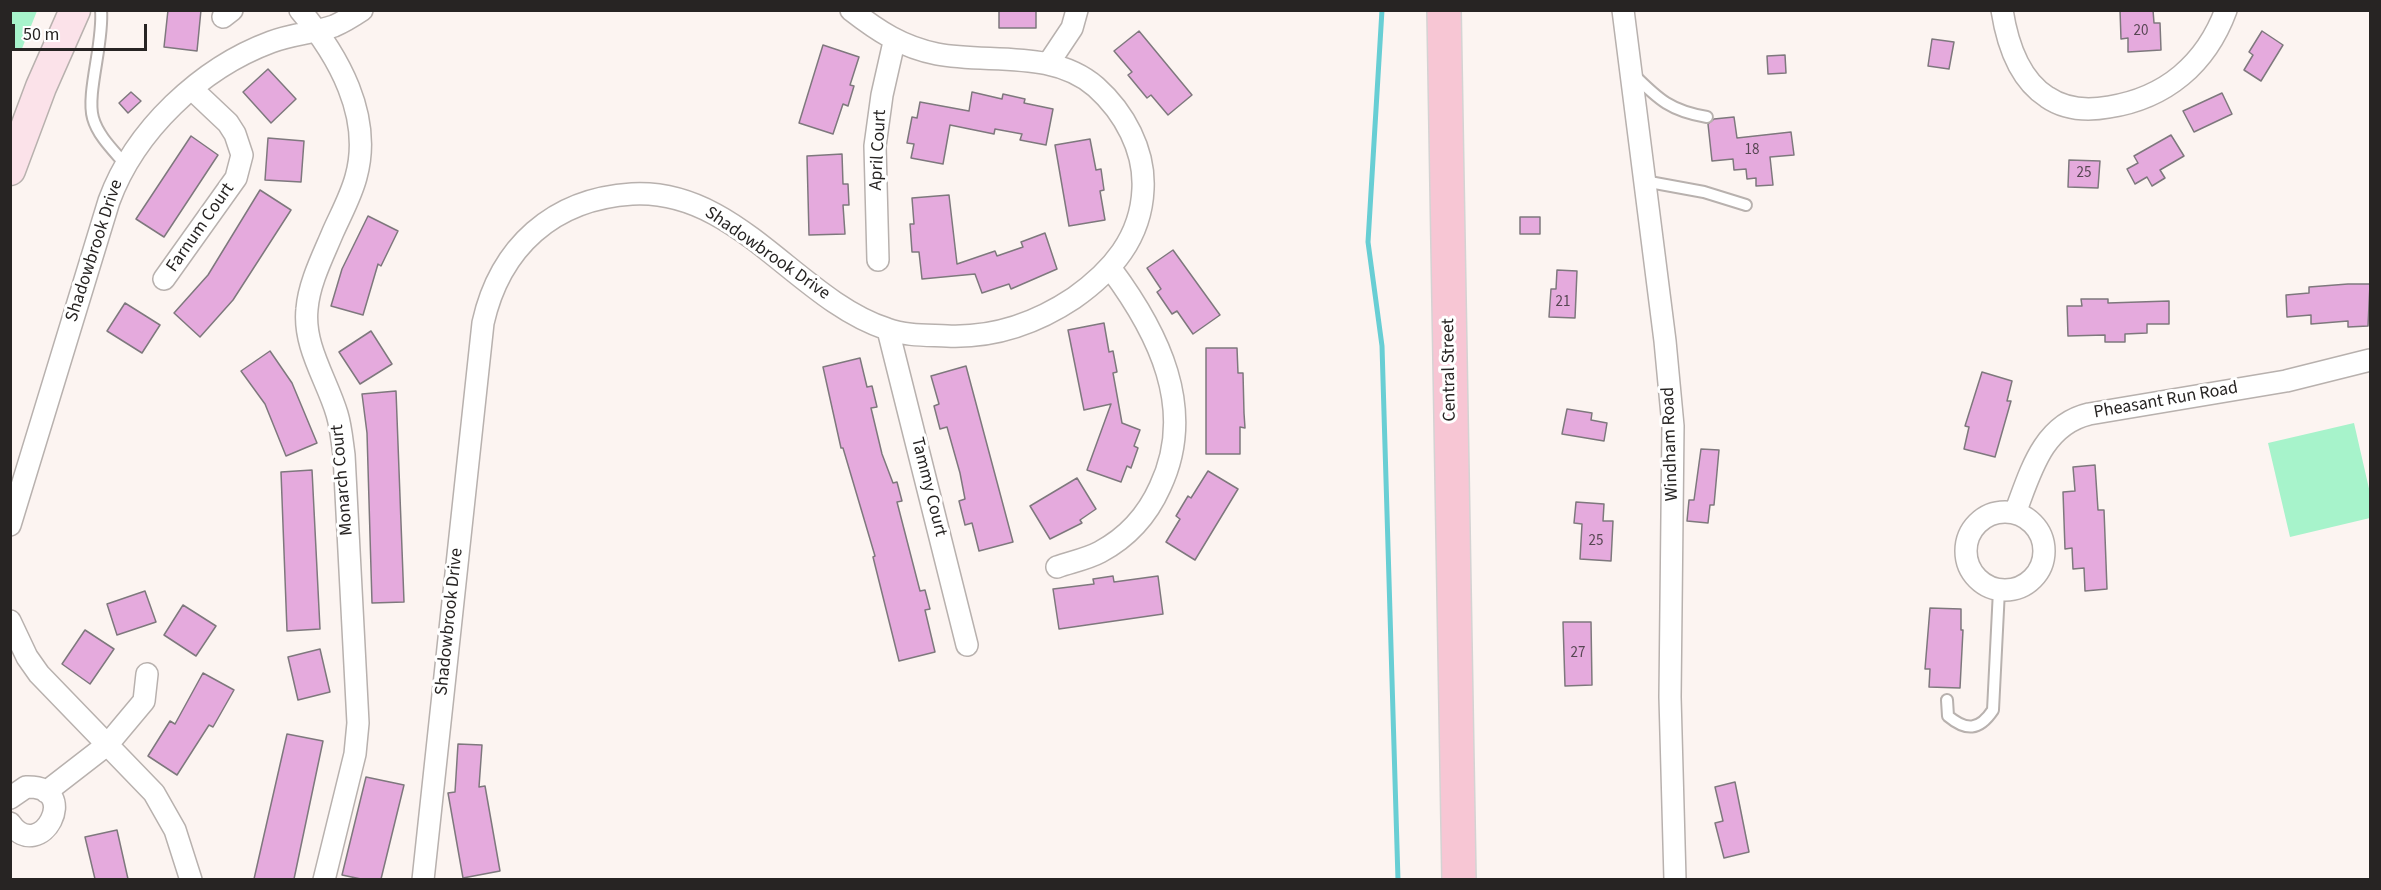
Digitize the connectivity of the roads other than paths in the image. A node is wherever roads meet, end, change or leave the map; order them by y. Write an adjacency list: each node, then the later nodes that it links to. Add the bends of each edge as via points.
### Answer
1 (75, 10): 17 (street)
2 (101, 10): 18 (lane, via 92,117 96,128)
3 (300, 10): 11 (street, Monarch Court)
4 (362, 10): 11 (street, Shadowbrook Drive, via 334,26)
5 (850, 10): 12 (street, Shadowbrook Drive)
6 (1077, 10): 13 (street, via 1072,28)
7 (1444, 10): 41 (main road, Central Street)
8 (1623, 10): 14 (street, Windham Road)
9 (2002, 10): 10 (street, via 2011,47 2032,84 2065,107 2085,109 2125,105 2168,87 2199,60)
10 (2226, 10)
11 (316, 30): 15 (street, Shadowbrook Drive, via 249,51); 39 (street, Monarch Court, via 350,87 360,144 356,178 306,310 311,346 337,413 344,455 358,723 355,754)
12 (894, 42): 13 (street, Shadowbrook Drive, via 937,54); 21 (street, April Court, via 875,146)
13 (1048, 64): 22 (street, Shadowbrook Drive, via 1094,86 1117,111 1137,148 1143,170 1141,209 1127,245)
14 (1629, 70): 16 (lane, via 1664,104 1682,113); 19 (street, Windham Road)
15 (192, 89): 18 (street, Shadowbrook Drive, via 152,129); 23 (street, Farnum Court, via 228,123 242,155 236,178)
16 (1707, 117)
17 (14, 152)
18 (125, 164): 27 (street, Shadowbrook Drive, via 109,201)
19 (1644, 181): 20 (lane, via 1704,192); 42 (street, Windham Road, via 1673,426 1670,697)
20 (1746, 205)
21 (878, 260)
22 (1111, 269): 24 (street, Shadowbrook Drive, via 1048,314 998,333 913,335); 28 (street, via 1156,338 1173,394 1176,437 1165,478 1133,530 1098,554)
23 (164, 279)
24 (888, 330): 31 (street, Tammy Court); 40 (street, Shadowbrook Drive, via 838,304 716,214 667,197 634,194 570,208 520,246 504,265 483,323)
25 (2370, 360): 26 (street, Pheasant Run Road, via 2286,381 2070,420 2054,432 2040,451)
26 (2015, 513): 29 (street, via 2035,526 2043,540 2044,556 2039,571 2028,583 2013,590); 29 (street, via 1986,517 1971,532 1967,546 1967,560 1973,573 1983,584)
27 (11, 516)
28 (1057, 567)
29 (1999, 590): 33 (lane, via 1993,710 1985,722 1974,727 1959,725 1948,716)
30 (10, 621): 34 (street, via 39,674)
31 (967, 645)
32 (147, 674): 34 (street, via 144,701)
33 (1947, 700)
34 (108, 744): 35 (street); 38 (street, via 154,794 175,830)
35 (46, 792): 36 (street, via 26,787); 37 (street, via 55,813 48,827 26,834)
36 (10, 798)
37 (10, 823)
38 (191, 879)
39 (324, 879)
40 (423, 879)
41 (1459, 879)
42 (1675, 879)

